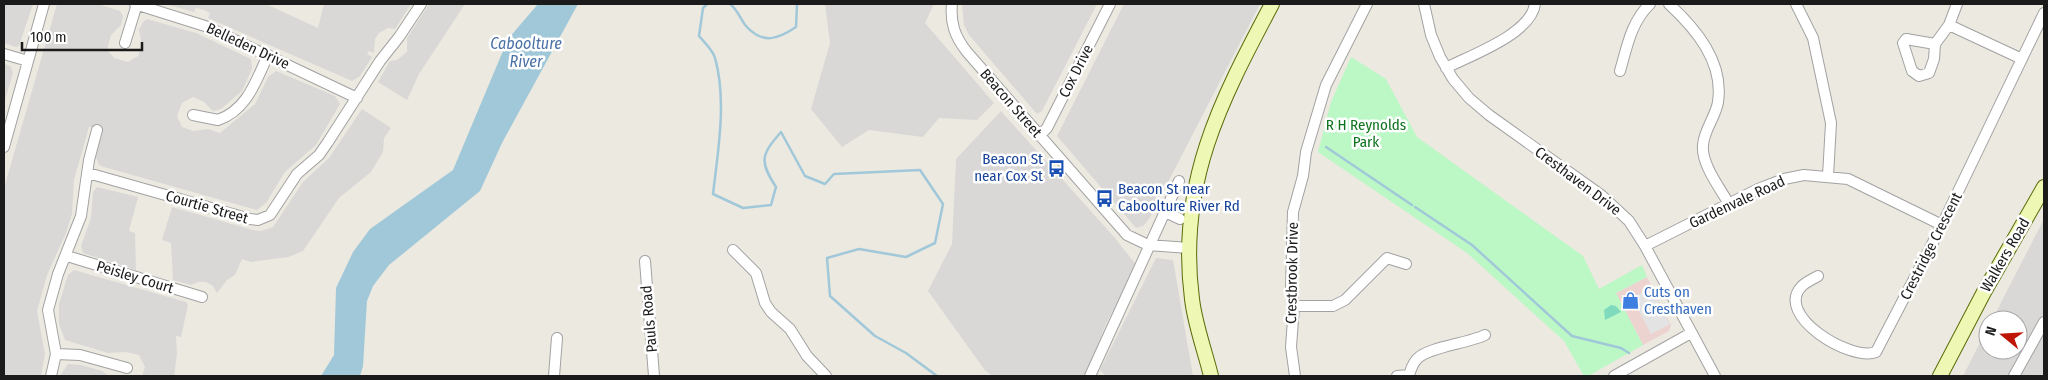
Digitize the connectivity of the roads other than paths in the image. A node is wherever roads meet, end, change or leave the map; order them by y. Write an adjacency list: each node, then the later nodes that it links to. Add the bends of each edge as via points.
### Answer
1 (44, 4): 21 (street)
2 (136, 4): 16 (street); 19 (street, Belleden Drive, via 205,26)
3 (421, 4): 24 (street, Courtie Street)
4 (952, 4): 27 (street, Beacon Street, via 952,25 958,40)
5 (1110, 4): 27 (street, Cox Drive, via 1047,128)
6 (1272, 4): 40 (main road, via 1215,116 1194,189)
7 (1367, 4): 47 (street, Crestbrook Drive, via 1326,85 1306,152 1292,229 1291,289)
8 (1424, 4): 22 (street, Cresthaven Drive, via 1431,35)
9 (1535, 4): 22 (street, via 1531,17 1516,32)
10 (1650, 4): 23 (street, via 1631,30)
11 (1669, 4): 34 (street, via 1704,42 1720,80 1718,103 1703,145 1706,160)
12 (1796, 4): 30 (street, via 1813,38 1831,123)
13 (1957, 4): 15 (street)
14 (2044, 12): 20 (street, Crestridge Crescent)
15 (1949, 25): 17 (street); 20 (street)
16 (125, 43)
17 (1935, 44)
18 (4, 54): 21 (street)
19 (268, 55): 24 (street, Belleden Drive); 25 (street, via 247,99 234,111 218,120)
20 (2022, 59): 37 (street, Crestridge Crescent)
21 (28, 61): 28 (street)
22 (1446, 68): 39 (street, Cresthaven Drive, via 1479,107 1612,204 1629,221)
23 (1620, 71)
24 (357, 98): 29 (street, Courtie Street, via 319,155 297,174 270,215 264,218 250,219)
25 (193, 115)
26 (97, 130): 29 (street)
27 (1039, 136): 38 (street, Beacon Street, via 1127,235)
28 (4, 147)
29 (88, 173): 42 (street, via 81,216)
30 (1828, 176): 34 (street, Gardenvale Road, via 1804,175 1784,179); 37 (street, Gardenvale Road, via 1862,185)
31 (1179, 181): 35 (street)
32 (2044, 187): 33 (main road, Walkers Road)
33 (2040, 201): 65 (main road, Walkers Road, via 1984,292)
34 (1729, 204): 39 (street, Gardenvale Road)
35 (1163, 212): 36 (street); 38 (street)
36 (1180, 219)
37 (1942, 225): 45 (street, Crestridge Crescent, via 1880,347 1870,354 1862,355 1815,332 1803,320 1796,302 1797,294 1802,286)
38 (1148, 245): 40 (street, Beacon Street); 54 (street)
39 (1645, 246): 49 (street, Cresthaven Drive)
40 (1188, 248): 59 (main road, via 1192,300)
41 (733, 250): 58 (street, via 756,273 771,312 790,329 807,356)
42 (67, 256): 46 (street, Peisley Court); 52 (street, via 58,274 48,310)
43 (645, 261): 57 (street, Pauls Road)
44 (1406, 264): 47 (street, via 1388,258 1345,300 1333,306)
45 (1818, 276)
46 (202, 297)
47 (1294, 306): 60 (street, Crestbrook Drive, via 1291,347)
48 (2044, 322): 66 (street)
49 (1691, 333): 63 (street); 64 (street, Cresthaven Drive)
50 (1485, 335): 62 (street, via 1425,353 1413,363)
51 (557, 338): 56 (street)
52 (56, 354): 53 (street, via 80,355); 55 (street)
53 (127, 368)
54 (1093, 374)
55 (51, 376)
56 (554, 376)
57 (654, 376)
58 (826, 376)
59 (1211, 376)
60 (1295, 376)
61 (1397, 376): 62 (street)
62 (1410, 376)
63 (1614, 376)
64 (1715, 376)
65 (1940, 376)
66 (2014, 376)

